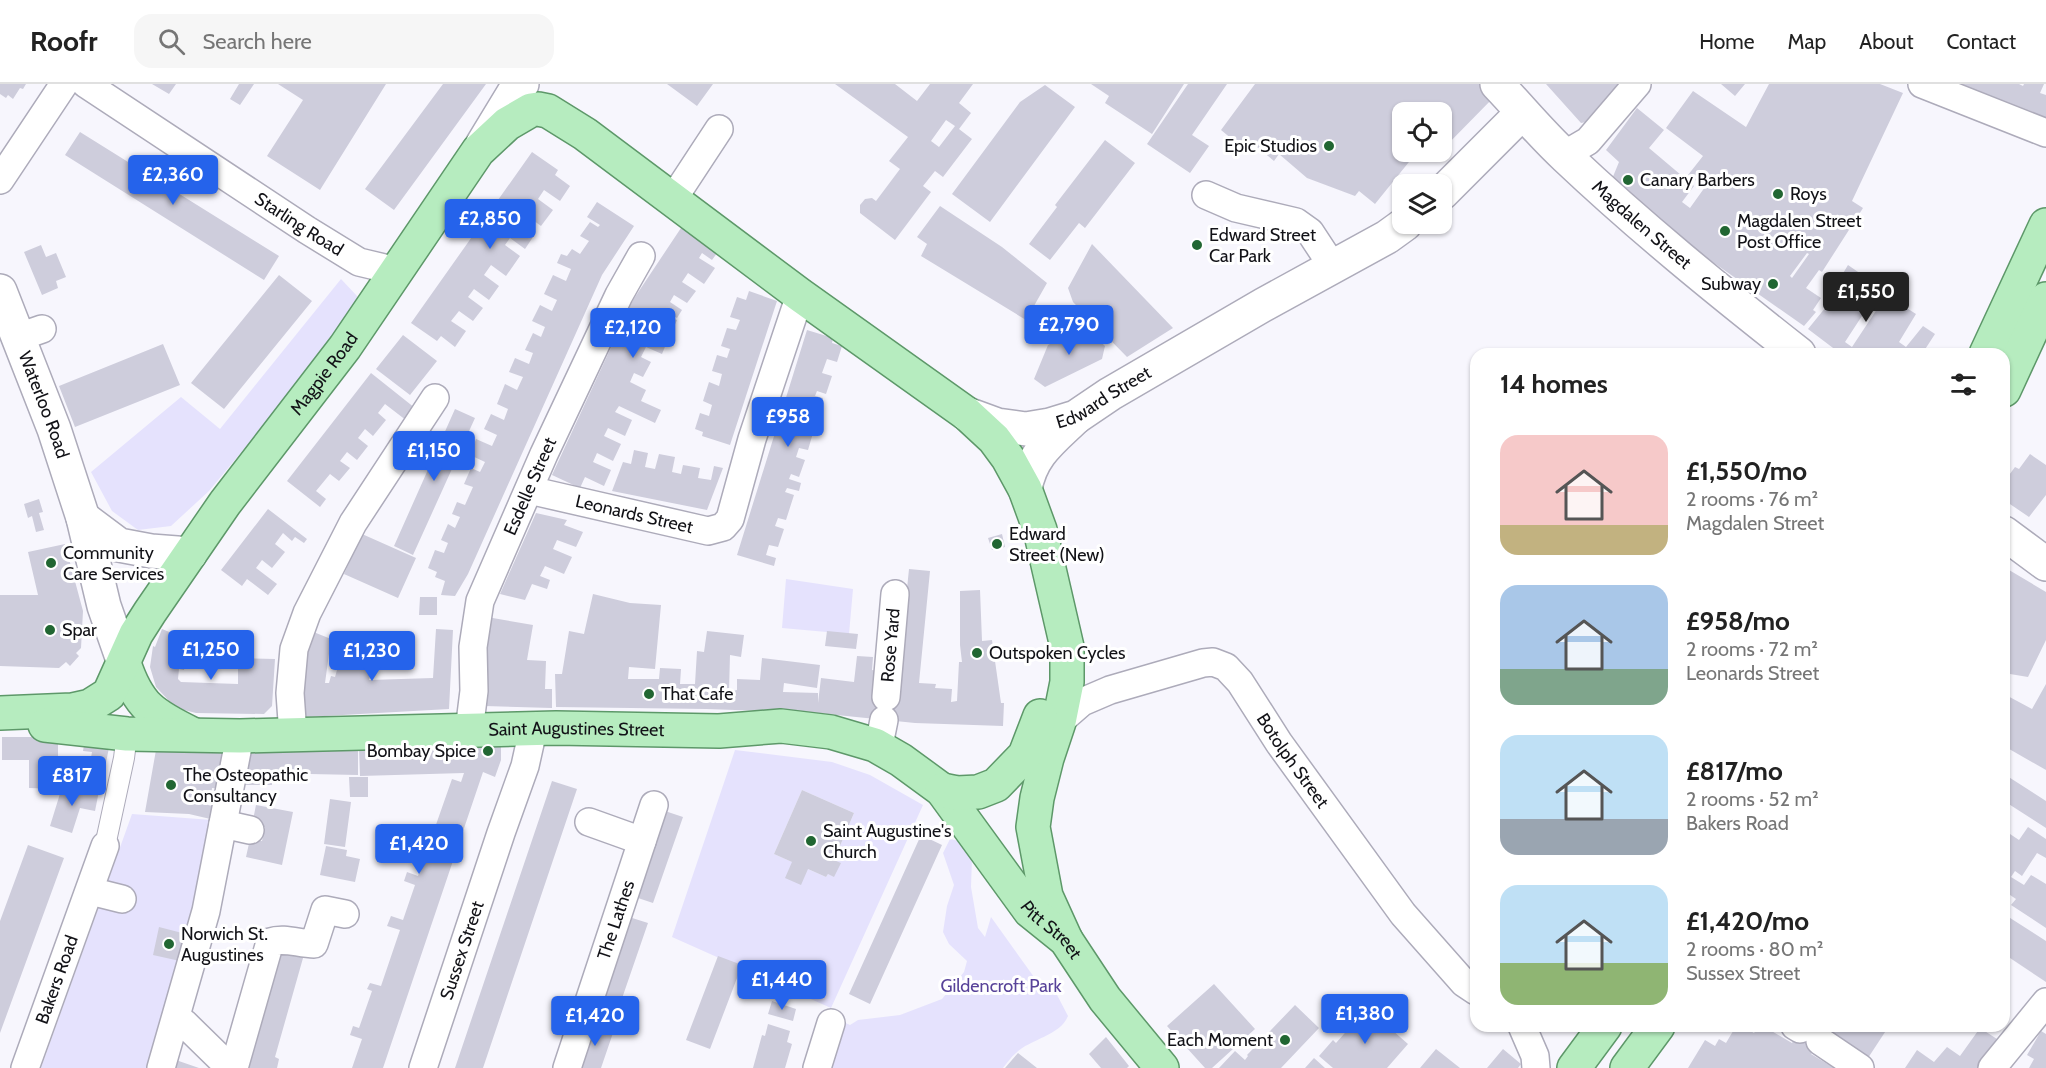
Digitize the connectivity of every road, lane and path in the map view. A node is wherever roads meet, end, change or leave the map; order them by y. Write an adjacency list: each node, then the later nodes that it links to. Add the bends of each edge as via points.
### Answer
1 (64, 84): 14 (street)
2 (86, 84): 22 (street, Starling Road, via 358,262)
3 (522, 84): 12 (street, Magpie Road)
4 (551, 84): 11 (main road, via 557,100)
5 (1497, 84): 8 (street, Magdalen Street)
6 (1637, 84): 13 (street, via 1588,141)
7 (1922, 84): 10 (street)
8 (1522, 113): 13 (street, Magdalen Street); 15 (street)
9 (719, 129): 17 (street)
10 (2046, 133)
11 (585, 134): 12 (main road, via 548,111 531,110 507,124); 17 (main road)
12 (478, 151): 22 (main road, Magpie Road)
13 (1564, 155): 26 (street, Magdalen Street, via 1659,241)
14 (0, 180)
15 (1452, 184)
16 (1206, 195): 21 (street, via 1236,208 1296,222 1310,232)
17 (673, 199): 24 (main road, Edward Street)
18 (1392, 233): 21 (street, Edward Street)
19 (2041, 236): 27 (main road)
20 (641, 256): 33 (street, Esdelle Street)
21 (1333, 267): 31 (street, Edward Street)
22 (397, 271): 36 (main road, Magpie Road)
23 (0, 291): 34 (street, Waterloo Road, via 30,333 54,429)
24 (800, 295): 30 (main road, Edward Street); 33 (street, Leonards Street, via 730,519 723,527 708,531)
25 (2046, 299): 28 (main road)
26 (1791, 348)
27 (1989, 348)
28 (2010, 377)
29 (435, 398): 48 (street, via 353,523 307,613 294,650)
30 (967, 414): 31 (street, Edward Street, via 997,425 1026,429); 32 (main road, via 994,439)
31 (1076, 417): 32 (street, via 1034,460)
32 (1025, 489): 39 (main road, via 1040,530)
33 (529, 490): 45 (street, Esdelle Street, via 477,613)
34 (83, 518): 36 (street, via 119,545); 40 (street, Waterloo Road, via 104,606)
35 (2010, 537): 37 (street)
36 (190, 554): 40 (main road, Magpie Road, via 136,634)
37 (2046, 564)
38 (895, 594): 42 (street, Rose Yard)
39 (1055, 599): 43 (main road, via 1067,647 1067,682); 50 (main road, via 1040,718 1025,755 996,785 978,792)
40 (124, 663): 41 (main road, Magpie Road, via 109,694 90,706); 47 (main road, Saint Augustines Street, via 140,700 162,718)
41 (4, 713): 46 (main road, Saint Augustines Street, via 45,725)
42 (882, 720): 44 (main road, Saint Augustines Street, via 831,732 781,726 718,731); 50 (main road, Saint Augustines Street, via 901,760)
43 (1059, 722): 60 (main road, via 1037,798 1034,827 1046,896); 61 (street, Botolph Street, via 1082,702 1110,690 1203,663 1226,667 1403,914)
44 (533, 730): 45 (main road, Saint Augustines Street); 72 (street, Sussex Street, via 525,766)
45 (469, 731): 48 (main road, Saint Augustines Street)
46 (127, 734): 47 (main road, Saint Augustines Street); 56 (street, Bakers Road)
47 (196, 735): 49 (main road, Saint Augustines Street)
48 (292, 735): 49 (main road, Saint Augustines Street)
49 (240, 736): 53 (street)
50 (942, 790): 60 (main road, Pitt Street, via 1030,911)
51 (654, 805): 55 (street, The Lathes)
52 (589, 822): 55 (street)
53 (223, 824): 54 (street); 70 (street, via 206,910)
54 (250, 830)
55 (642, 841): 73 (street, The Lathes)
56 (105, 846): 57 (street, Bakers Road)
57 (90, 891): 58 (street); 69 (street, Bakers Road)
58 (122, 899)
59 (345, 914): 71 (street, via 326,910 314,944 280,939 270,942)
60 (1066, 940): 75 (main road, Pitt Street, via 1105,999)
61 (1470, 988)
62 (2046, 1002): 80 (street)
63 (184, 1023): 71 (street)
64 (831, 1023): 74 (street)
65 (1525, 1032): 76 (street)
66 (1601, 1032): 77 (main road)
67 (1654, 1032): 78 (main road)
68 (1805, 1032): 79 (street)
69 (26, 1068)
70 (161, 1068)
71 (232, 1068)
72 (423, 1068)
73 (567, 1068)
74 (818, 1068)
75 (1162, 1068)
76 (1536, 1068)
77 (1574, 1068)
78 (1628, 1068)
79 (1860, 1068)
80 (1992, 1068)

